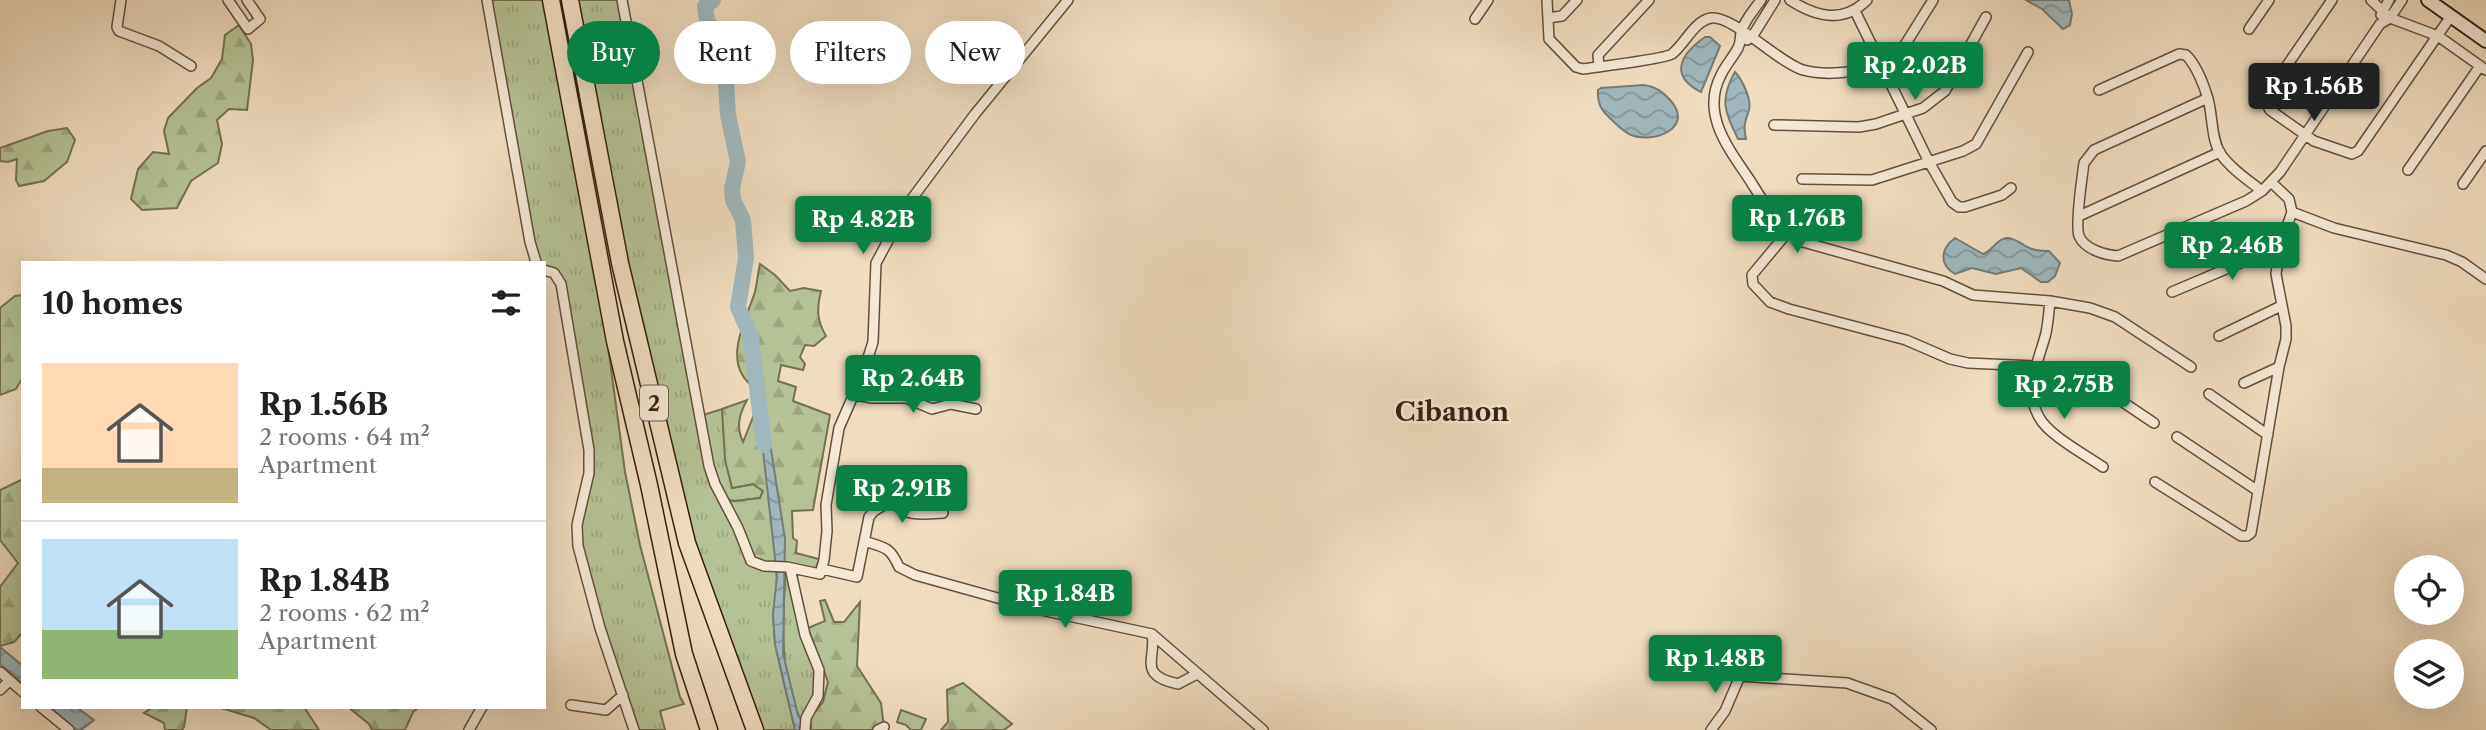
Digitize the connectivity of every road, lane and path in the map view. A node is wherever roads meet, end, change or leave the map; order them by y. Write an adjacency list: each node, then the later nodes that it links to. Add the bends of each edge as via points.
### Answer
1 (121, 0): 39 (street, via 119,31 159,46)
2 (229, 0): 3 (street, via 248,29 260,19)
3 (247, 0)
4 (487, 0): 62 (street)
5 (551, 0): 61 (highway, 2)
6 (570, 0): 101 (highway, 2, via 620,263 687,543)
7 (622, 0): 85 (street, via 709,466 751,561)
8 (1068, 0): 74 (street, via 908,204 876,263 873,342)
9 (1488, 0): 30 (street)
10 (1547, 0): 28 (street)
11 (1577, 0): 28 (street, via 1562,16)
12 (1649, 0): 41 (street, via 1598,55)
13 (1760, 0): 33 (street)
14 (1774, 0): 35 (street)
15 (1790, 0): 24 (street, via 1816,14 1836,16)
16 (1867, 0): 24 (street)
17 (1933, 0): 40 (street, via 1893,64)
18 (2269, 0): 32 (street)
19 (2332, 0): 47 (street, via 2266,96 2270,110)
20 (2371, 0): 25 (street)
21 (2389, 0): 25 (street)
22 (2402, 0): 29 (street)
23 (2428, 0): 26 (street)
24 (1855, 11): 40 (street)
25 (2382, 11): 29 (street); 31 (street)
26 (2451, 16): 34 (street); 36 (street)
27 (1986, 17): 45 (street, via 1945,92)
28 (1548, 18): 41 (street, via 1549,39 1576,67)
29 (2390, 18): 31 (street); 34 (street)
30 (1475, 19)
31 (2381, 24): 47 (street)
32 (2249, 29)
33 (1741, 31): 35 (street); 37 (street); 41 (street, via 1712,18 1701,23 1670,55)
34 (2438, 36): 42 (street); 47 (street, via 2358,151 2352,154)
35 (1752, 37): 37 (street); 40 (street, via 1802,69 1847,74)
36 (2486, 41)
37 (1740, 44): 59 (street, via 1714,92 1717,127)
38 (2028, 52): 50 (street, via 1976,144)
39 (191, 66)
40 (1881, 66): 45 (street)
41 (1599, 67)
42 (2483, 68): 51 (street)
43 (2099, 90): 44 (street, via 2179,54 2191,60)
44 (2208, 98): 49 (street); 58 (street, via 2088,155)
45 (1905, 115): 46 (street, via 1859,127); 50 (street)
46 (1774, 125)
47 (2305, 135): 53 (street)
48 (2486, 151): 54 (street)
49 (2220, 152): 56 (street); 58 (street)
50 (1928, 162): 52 (street, via 1872,180); 55 (street, via 1959,207)
51 (2409, 170)
52 (1802, 179)
53 (2271, 182): 56 (street); 57 (street, via 2288,199)
54 (2463, 184)
55 (2011, 188)
56 (2262, 191): 58 (street, via 2118,256 2086,244 2080,237)
57 (2292, 212): 60 (street); 64 (street, via 2344,231 2446,255)
58 (2079, 216)
59 (1787, 233): 66 (street, via 1803,242 1943,281 1973,295); 70 (street, via 1752,275 1753,284 1770,302 1906,340 1950,359)
60 (2280, 246): 65 (street); 67 (street, via 2276,274)
61 (600, 258): 68 (highway); 100 (highway, 2, via 684,654)
62 (536, 261)
63 (546, 271): 93 (street, via 554,273 561,284 589,450 589,473 576,525 578,546)
64 (2486, 279)
65 (2172, 292)
66 (2050, 301): 70 (street); 71 (street, via 2115,317)
67 (2281, 306): 69 (street); 72 (street, via 2286,339)
68 (604, 317)
69 (2219, 336)
70 (2035, 366): 77 (street, via 2087,378); 80 (street, via 2032,385 2039,418)
71 (2191, 367)
72 (2279, 367): 73 (street); 78 (street)
73 (2244, 383)
74 (852, 394): 76 (street, via 906,398 932,409 951,404); 86 (street, via 839,428 829,482)
75 (2209, 394): 78 (street)
76 (976, 409)
77 (2154, 424)
78 (2268, 435): 82 (street)
79 (2177, 438): 82 (street)
80 (2103, 467)
81 (2155, 482): 82 (street, via 2241,536 2251,533)
82 (2258, 491)
83 (943, 513): 84 (street, via 913,514 889,502 871,513)
84 (864, 541): 86 (street, via 857,577); 87 (street, via 885,547 894,554 899,568 915,575 1041,610)
85 (788, 567): 86 (street, via 820,574); 102 (street, via 804,635 819,670 818,696)
86 (822, 569)
87 (1152, 634): 89 (street); 89 (street, via 1149,662 1154,672 1178,684)
88 (0, 672): 90 (street)
89 (1197, 674): 103 (street)
90 (9, 681): 91 (street); 92 (street)
91 (0, 690)
92 (21, 690)
93 (623, 695): 94 (street, via 606,710); 99 (street)
94 (571, 705)
95 (43, 709): 97 (street)
96 (481, 709): 98 (street)
97 (69, 730)
98 (469, 730)
99 (634, 730)
100 (709, 730)
101 (755, 730)
102 (805, 730)
103 (1263, 730)
104 (1711, 730): 105 (street, via 1740,677 1847,683 1892,699)
105 (1931, 730)

